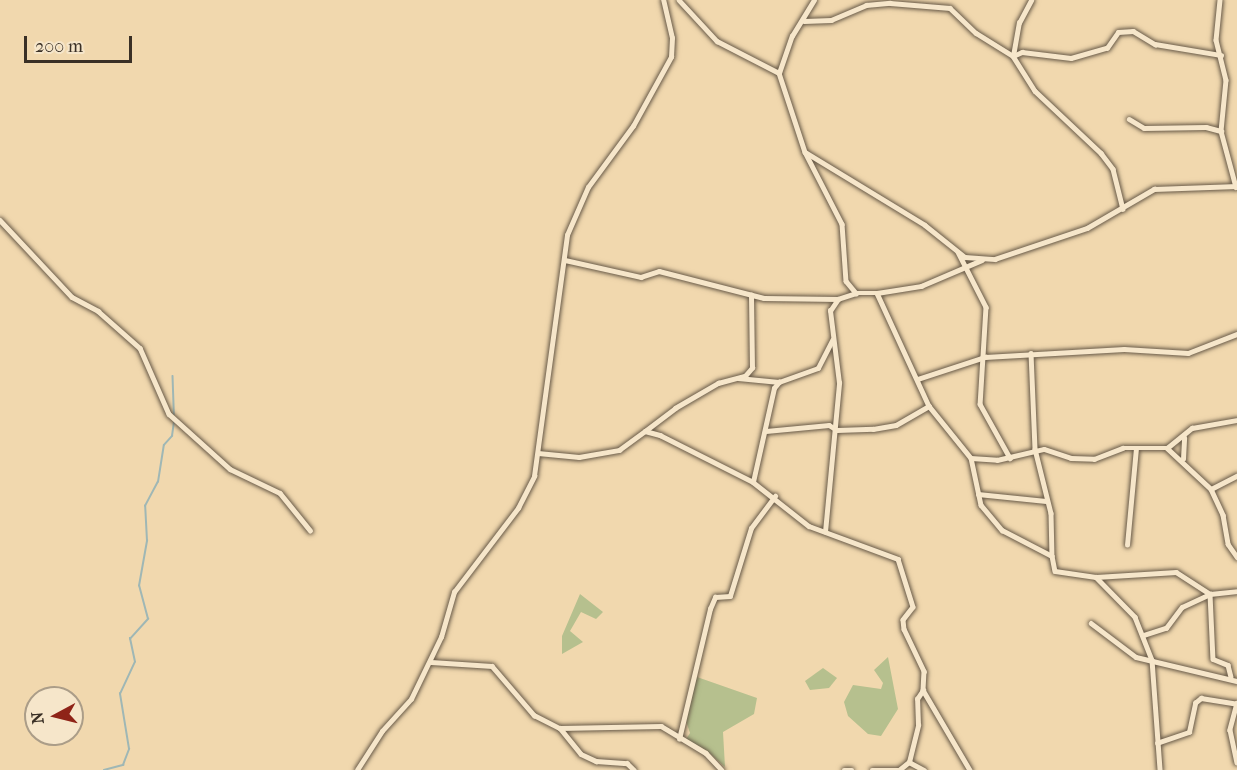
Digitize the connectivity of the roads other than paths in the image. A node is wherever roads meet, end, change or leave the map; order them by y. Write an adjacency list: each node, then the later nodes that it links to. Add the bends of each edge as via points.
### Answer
1 (663, 0): 18 (street, via 672,38 671,57 633,126 588,187 567,235)
2 (679, 0): 9 (street, via 717,41)
3 (814, 0): 6 (street)
4 (1031, 0): 7 (street, via 1019,22)
5 (1220, 0): 8 (street, via 1216,40)
6 (804, 21): 7 (street, via 831,20 866,5 911,1 950,8 976,33); 9 (street, via 792,36)
7 (1013, 56): 8 (street, via 1022,52 1071,58 1107,48 1118,32 1133,31 1155,44); 14 (street, via 1035,91 1113,169)
8 (1221, 56): 11 (street, via 1226,80)
9 (780, 73): 12 (street)
10 (1129, 119): 11 (street, via 1144,128 1206,127)
11 (1221, 132): 13 (street)
12 (805, 152): 16 (street, via 925,225); 20 (street, via 842,224 845,275)
13 (1236, 187): 14 (street, via 1154,189)
14 (1123, 210): 17 (street, via 1087,228)
15 (0, 220): 50 (street, via 72,297 98,311 140,348 169,414 230,469 280,493)
16 (958, 252): 17 (street); 19 (street)
17 (985, 259): 19 (street)
18 (565, 260): 22 (street, via 641,277 660,271); 40 (street, via 539,421)
19 (963, 270): 21 (street, via 921,286); 27 (street, via 986,307)
20 (856, 293): 21 (street); 23 (street)
21 (877, 293): 29 (street)
22 (751, 295): 23 (street); 28 (street, via 752,368)
23 (838, 299): 25 (street, via 830,311)
24 (1237, 334): 26 (street, via 1188,353 1124,349)
25 (833, 338): 30 (street, via 818,368); 33 (street, via 839,383)
26 (1031, 353): 27 (street); 39 (street)
27 (985, 357): 29 (street); 42 (street, via 980,404)
28 (738, 378): 30 (street); 34 (street, via 675,408)
29 (918, 379): 31 (street)
30 (778, 382): 35 (street)
31 (929, 406): 33 (street, via 896,425); 41 (street)
32 (1237, 420): 36 (street, via 1192,428)
33 (837, 430): 35 (street, via 829,425); 51 (street)
34 (645, 431): 40 (street, via 619,450 572,458); 45 (street)
35 (766, 431): 45 (street)
36 (1184, 438): 38 (street); 43 (street)
37 (1136, 448): 38 (street); 39 (street, via 1095,459); 52 (street)
38 (1167, 448): 43 (street)
39 (1035, 449): 42 (street); 49 (street)
40 (538, 453): 61 (street, via 534,476 518,508 454,592)
41 (971, 458): 42 (street); 47 (street)
42 (1010, 458)
43 (1183, 459): 46 (street)
44 (1237, 476): 46 (street)
45 (753, 482): 48 (street)
46 (1211, 489): 54 (street, via 1223,515 1228,544)
47 (978, 494): 49 (street); 53 (street, via 1002,530)
48 (775, 496): 51 (street, via 809,526); 67 (street, via 751,528 730,596 716,597 710,609)
49 (1046, 501): 53 (street, via 1051,513)
50 (310, 530)
51 (825, 532): 64 (street, via 898,559 912,607 903,620 904,629 924,671)
52 (1127, 545)
53 (1052, 556): 55 (street, via 1055,571)
54 (1237, 557)
55 (1096, 577): 57 (street, via 1176,572); 59 (street, via 1135,617)
56 (1237, 591): 57 (street)
57 (1210, 594): 59 (street, via 1182,607 1166,628); 62 (street, via 1213,659 1228,665)
58 (1091, 623): 60 (street, via 1136,657)
59 (1144, 635): 60 (street)
60 (1152, 660): 62 (street); 68 (street)
61 (431, 662): 66 (street, via 492,666 534,715); 71 (street, via 411,699)
62 (1234, 679): 63 (street)
63 (1237, 688)
64 (923, 690): 69 (street, via 917,699 918,725); 78 (street)
65 (1237, 704): 68 (street, via 1201,698 1195,703 1189,732); 70 (street, via 1230,730)
66 (560, 728): 67 (street, via 662,726); 72 (street, via 581,754 596,761 627,763)
67 (679, 739): 73 (street, via 706,753)
68 (1157, 743): 79 (street)
69 (909, 762): 76 (street, via 899,770); 77 (street)
70 (1237, 762)
71 (357, 770)
72 (634, 770)
73 (722, 770)
74 (844, 770): 75 (street)
75 (852, 770)
76 (872, 770)
77 (924, 770)
78 (970, 770)
79 (1160, 770)

